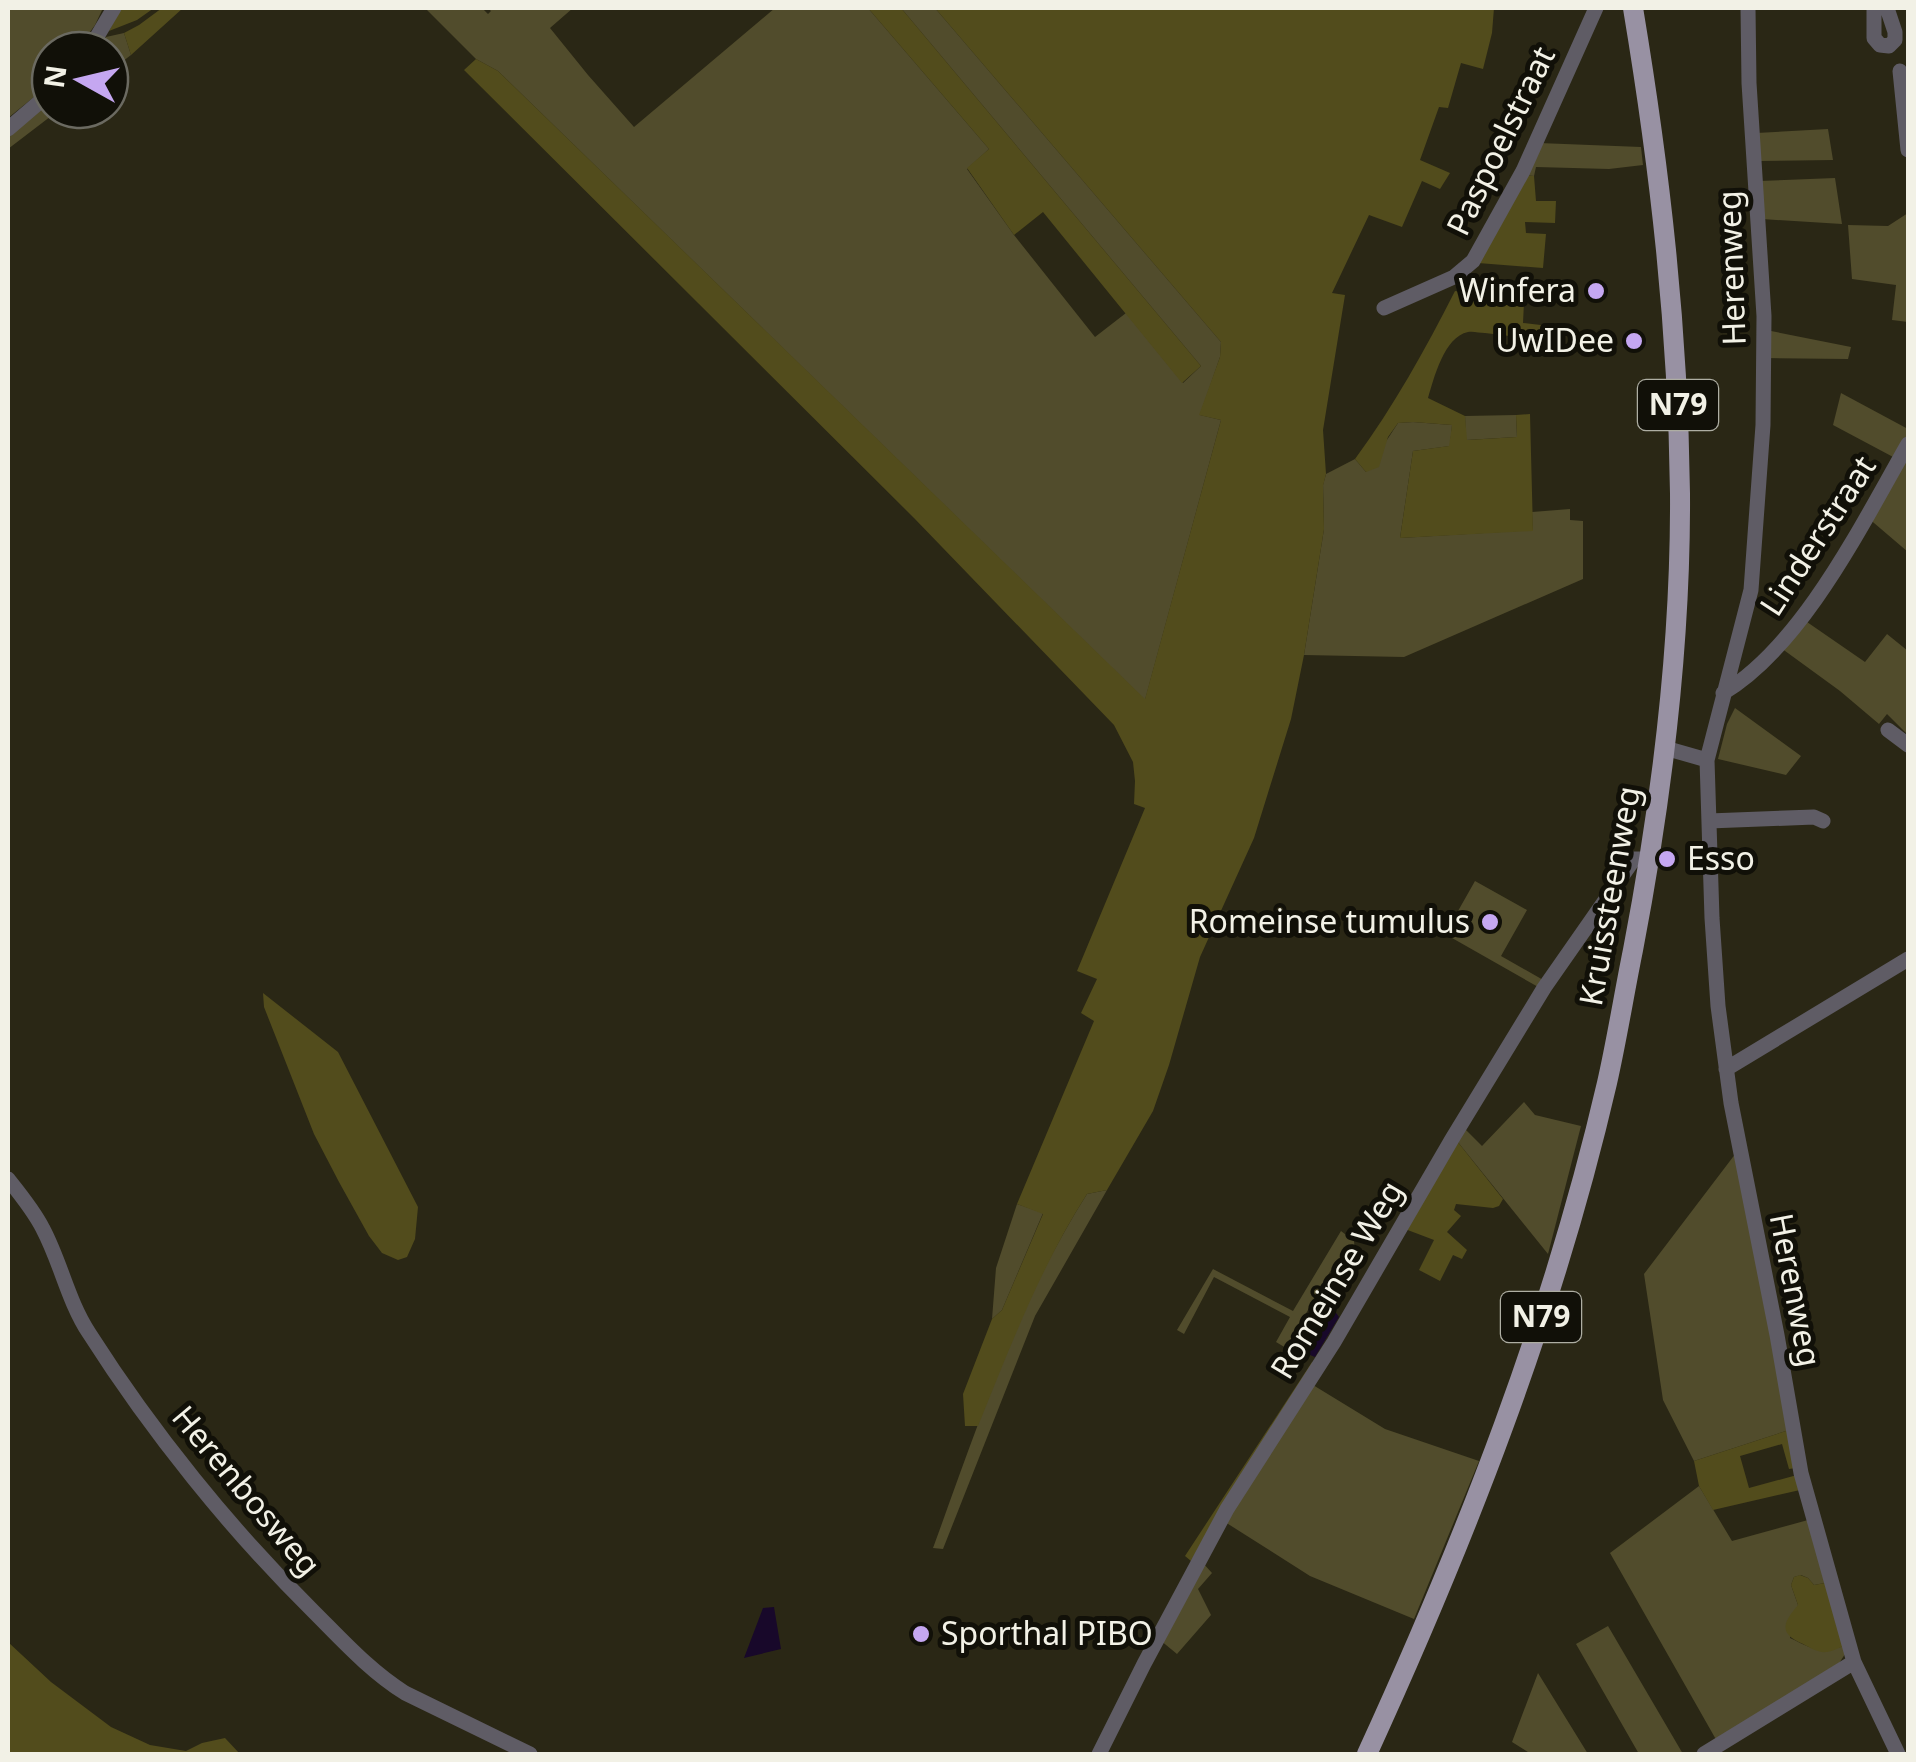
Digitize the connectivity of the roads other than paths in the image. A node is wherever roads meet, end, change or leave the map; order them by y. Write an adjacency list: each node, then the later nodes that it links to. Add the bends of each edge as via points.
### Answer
1 (114, 8): 7 (street)
2 (1596, 8): 12 (street, Paspoelstraat, via 1523,171 1472,261 1454,277)
3 (1633, 8): 17 (main road, Kruissteenweg / N79, via 1662,194 1678,408 1676,615)
4 (1748, 8): 14 (street, Herenweg, via 1763,425 1751,590)
5 (1874, 8): 6 (street, via 1874,38 1889,46 1895,32)
6 (1887, 8)
7 (101, 30)
8 (1900, 71): 11 (street)
9 (30, 110): 10 (street)
10 (8, 129)
11 (1908, 150)
12 (1384, 308)
13 (1908, 444): 14 (street, Linderstraat, via 1803,617)
14 (1723, 693): 18 (street, Herenweg)
15 (1888, 730): 16 (street)
16 (1908, 745)
17 (1665, 748): 18 (street); 21 (main road, Kruissteenweg / N79)
18 (1706, 760): 19 (street, Herenweg)
19 (1709, 820): 20 (street); 23 (street, Herenweg)
20 (1822, 821)
21 (1650, 859): 27 (street, Romeinse Weg, via 1634,859 1535,1004 1226,1509); 28 (main road, Kruissteenweg / N79, via 1607,1083 1553,1280 1470,1517)
22 (1908, 959): 23 (street)
23 (1726, 1070): 25 (street, Herenweg, via 1801,1474)
24 (8, 1179): 26 (street, Herenbosweg, via 42,1228 90,1334 220,1512 386,1681)
25 (1854, 1662): 29 (street); 30 (street, Herenweg)
26 (530, 1754)
27 (1099, 1754)
28 (1367, 1754)
29 (1704, 1754)
30 (1898, 1754)

